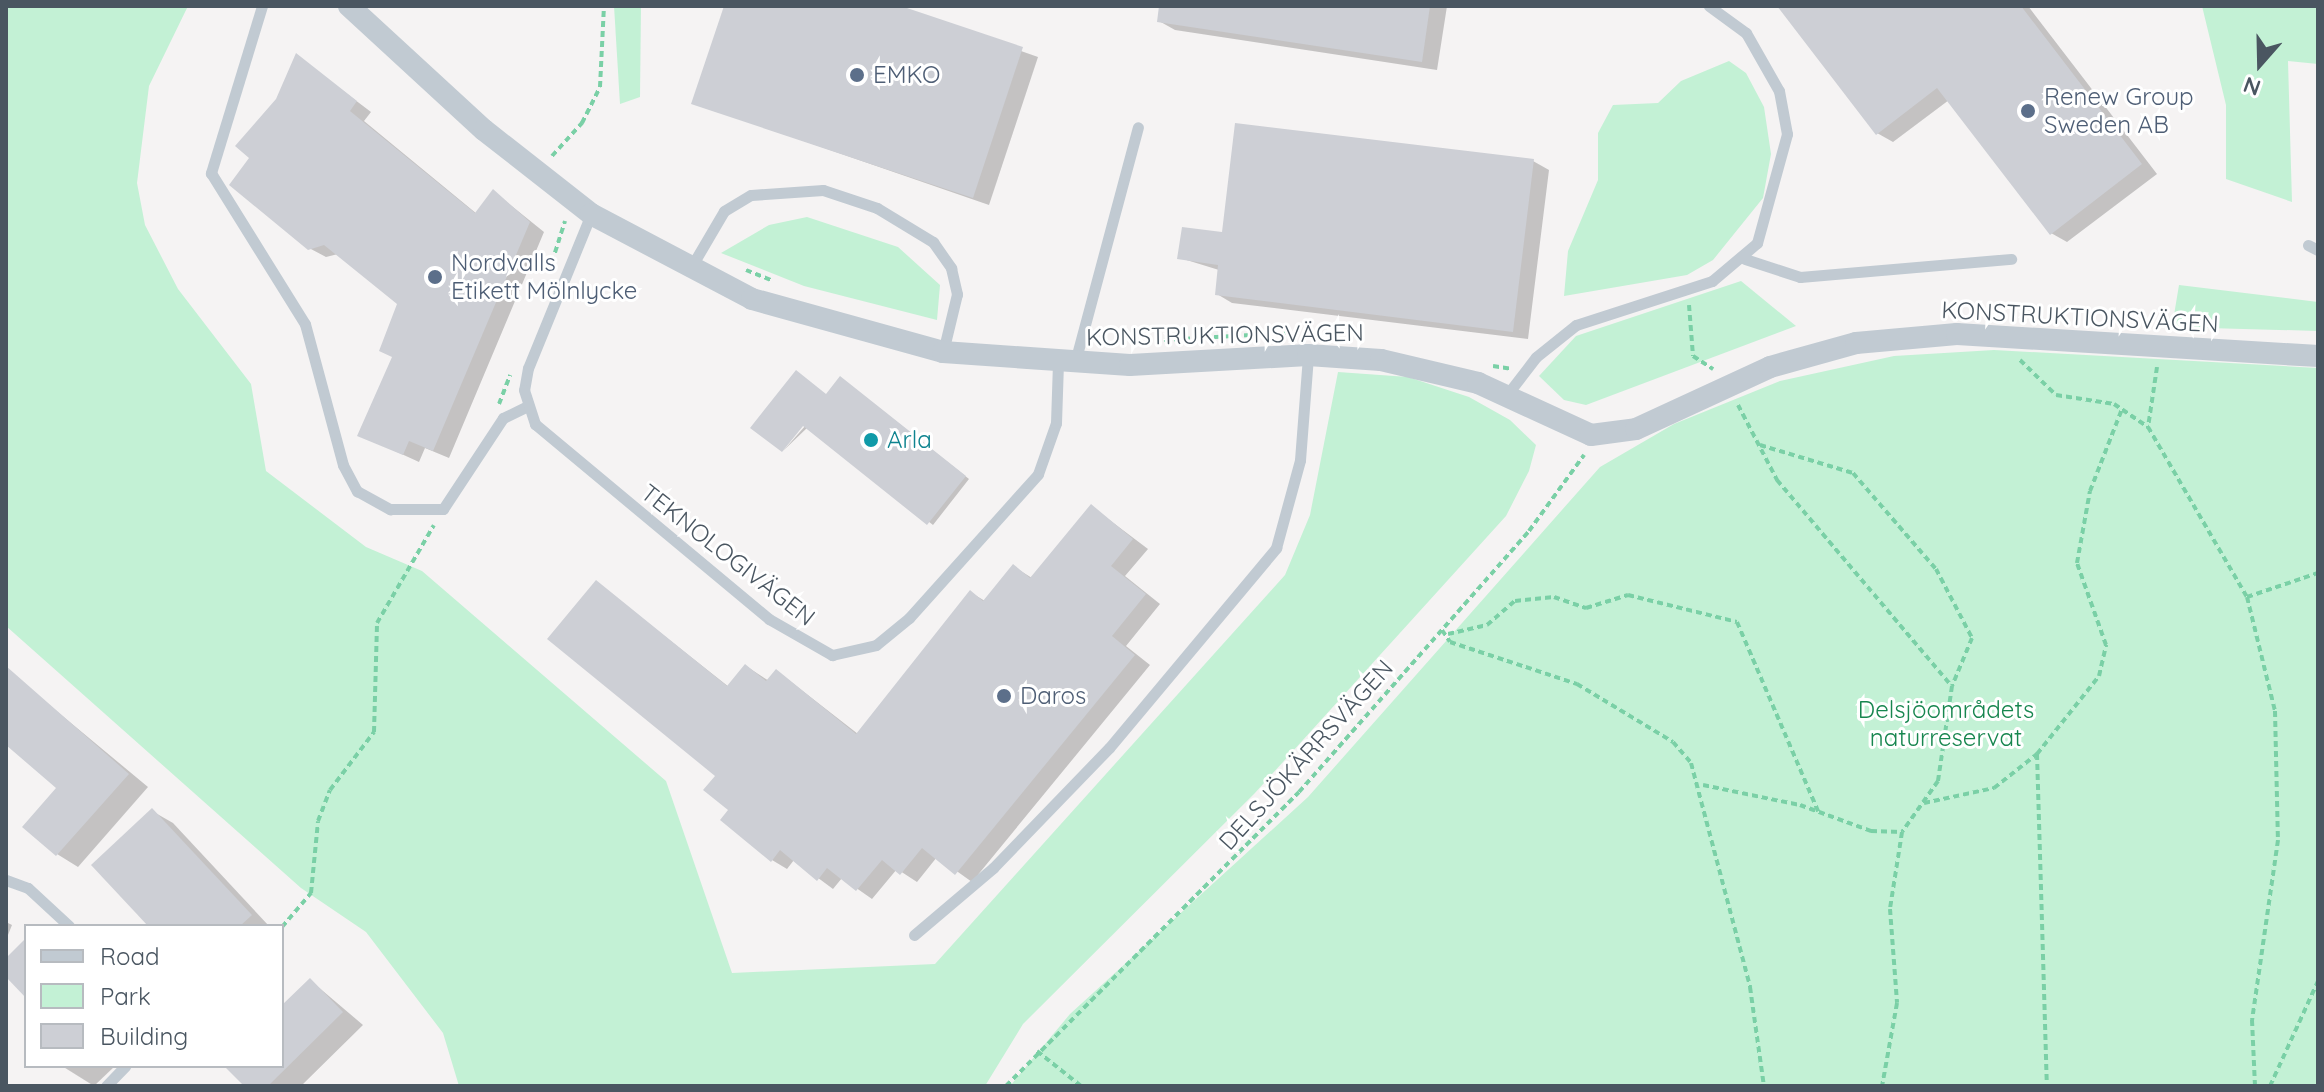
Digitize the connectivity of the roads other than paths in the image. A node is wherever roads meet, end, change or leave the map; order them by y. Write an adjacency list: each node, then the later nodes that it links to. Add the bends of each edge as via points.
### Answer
1 (262, 6): 14 (lane, via 211,173 305,324 343,465 357,491 390,509 443,509 503,418)
2 (349, 6): 5 (street, KONSTRUKTIONSVÄGEN, via 484,130)
3 (1709, 6): 6 (lane, via 1746,33 1767,67 1787,134 1771,208)
4 (1138, 127): 12 (lane, TEKNOLOGIVÄGEN)
5 (591, 214): 8 (street, KONSTRUKTIONSVÄGEN); 14 (lane, via 528,368)
6 (1745, 259): 7 (lane, via 1800,277); 13 (lane, via 1687,289 1576,325 1536,357)
7 (2011, 259)
8 (689, 271): 9 (street, KONSTRUKTIONSVÄGEN, via 819,323); 9 (lane, via 724,211 751,195 823,190 905,220 933,242 951,268 957,294)
9 (943, 352): 12 (street, KONSTRUKTIONSVÄGEN)
10 (1308, 355): 12 (street, KONSTRUKTIONSVÄGEN); 13 (street, KONSTRUKTIONSVÄGEN, via 1397,363); 17 (lane, via 1300,460 1276,548 1109,748 993,868)
11 (2318, 356): 13 (street, KONSTRUKTIONSVÄGEN, via 1996,336 1856,343 1728,388 1636,429 1591,435)
12 (1067, 363): 14 (lane, TEKNOLOGIVÄGEN, via 1056,423 1038,474 909,618 856,654 805,645 769,619 553,444)
13 (1506, 396)
14 (528, 406)
15 (6, 880): 16 (lane, via 28,888)
16 (67, 924)
17 (914, 935)
18 (123, 1068): 19 (lane)
19 (106, 1086)

